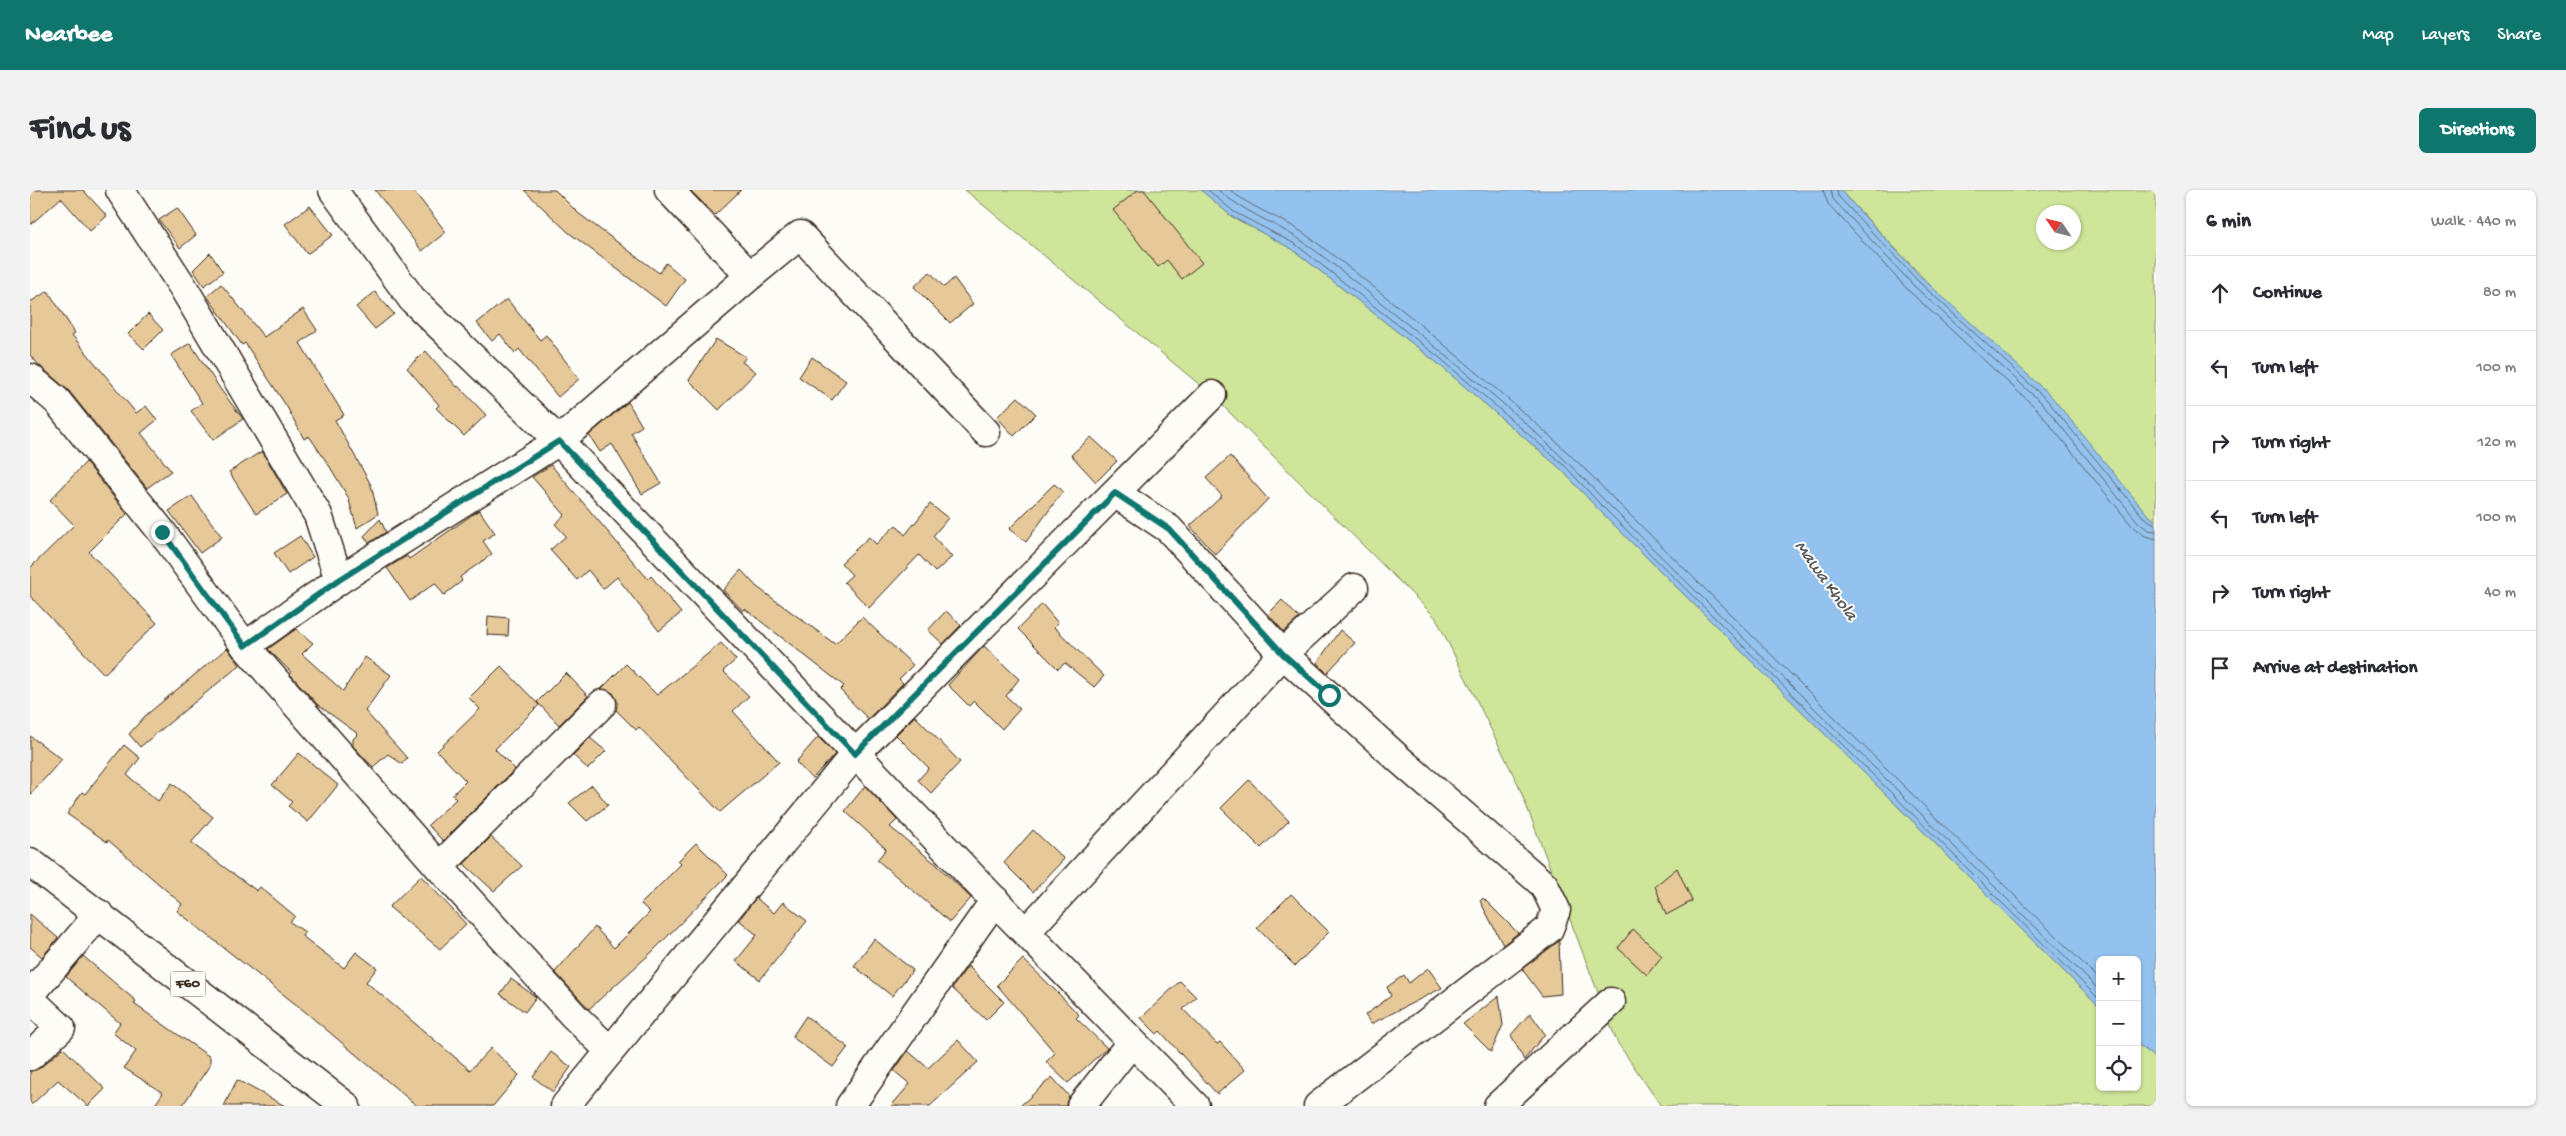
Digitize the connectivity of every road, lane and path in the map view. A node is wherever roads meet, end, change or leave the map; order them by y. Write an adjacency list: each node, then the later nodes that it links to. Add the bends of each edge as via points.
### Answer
1 (120, 190): 10 (street, via 183,287 318,515)
2 (333, 190): 8 (street, via 412,299)
3 (669, 190): 4 (street)
4 (750, 276): 7 (street, via 800,235); 8 (street)
5 (30, 378): 12 (street, via 57,401 162,532)
6 (1212, 395): 9 (street)
7 (986, 432)
8 (559, 441): 10 (street); 15 (street)
9 (1115, 493): 13 (street, via 1169,529); 15 (street)
10 (339, 580): 12 (street)
11 (1354, 588): 13 (street)
12 (245, 646): 17 (street)
13 (1283, 654): 20 (street); 32 (street, via 1400,761 1544,885 1556,910 1548,929)
14 (602, 704): 17 (street)
15 (855, 754): 18 (street); 25 (street)
16 (30, 862): 19 (street, F60)
17 (440, 868): 25 (street, via 574,1016)
18 (995, 900): 20 (street); 29 (street)
19 (98, 914): 21 (street); 27 (street, F60)
20 (1026, 932): 24 (street)
21 (30, 995)
22 (30, 999): 26 (street, via 61,1028)
23 (1611, 1002): 33 (street)
24 (1131, 1043): 30 (street); 31 (street)
25 (609, 1050): 28 (street)
26 (30, 1056)
27 (346, 1106)
28 (565, 1106)
29 (850, 1106)
30 (1080, 1106)
31 (1195, 1106)
32 (1318, 1106)
33 (1498, 1106)

